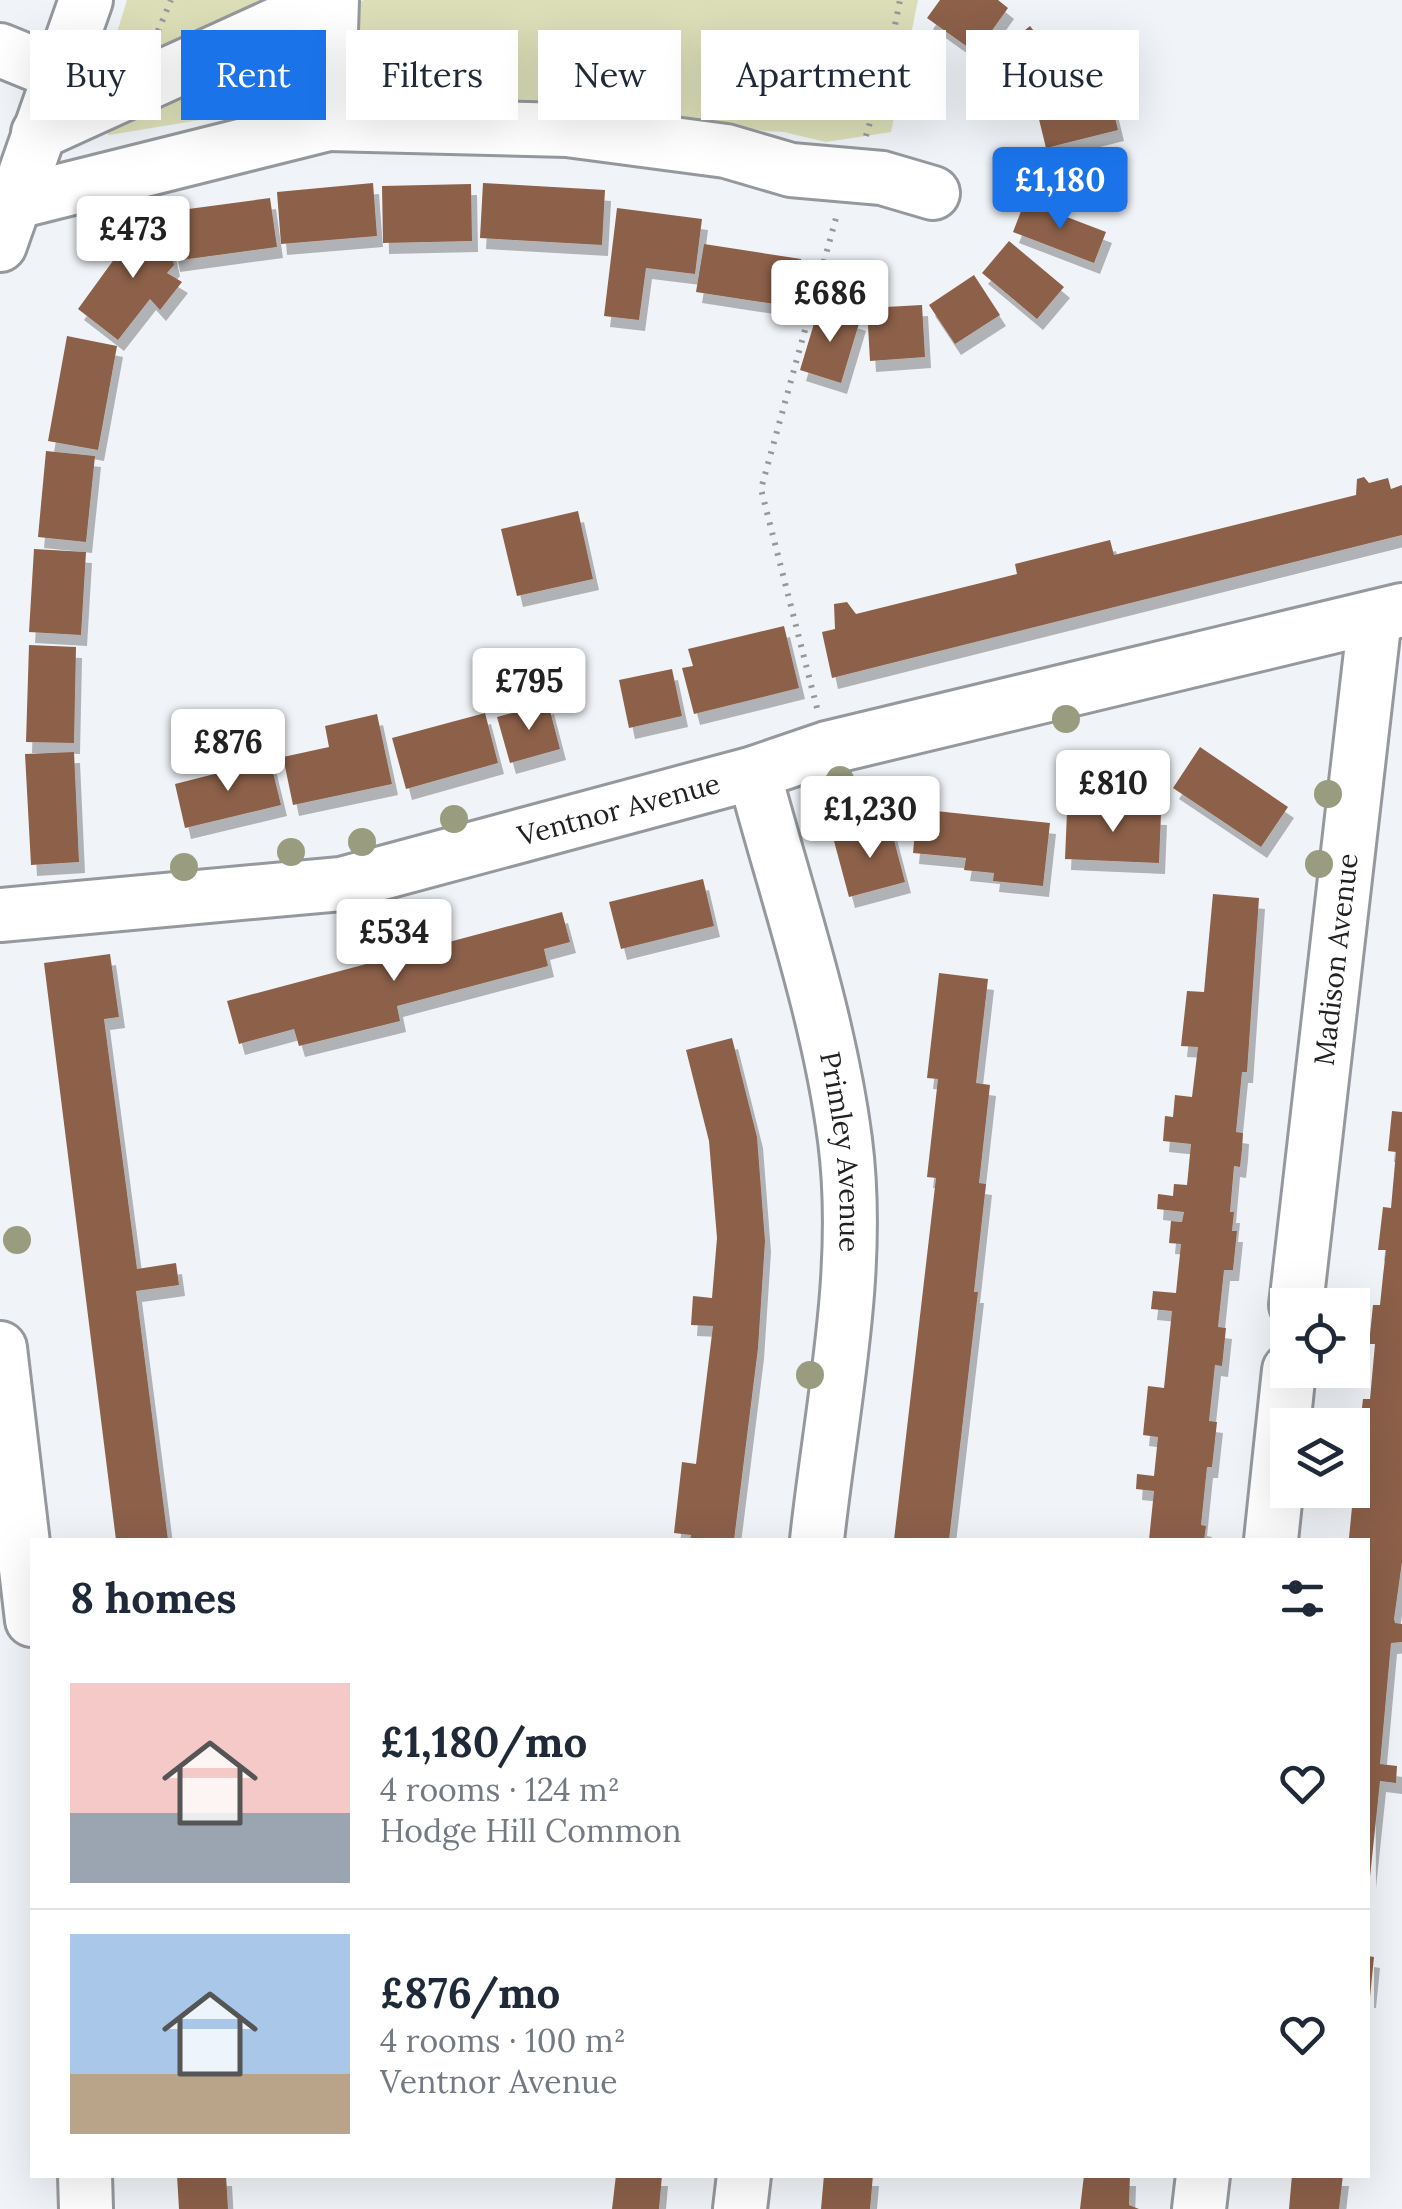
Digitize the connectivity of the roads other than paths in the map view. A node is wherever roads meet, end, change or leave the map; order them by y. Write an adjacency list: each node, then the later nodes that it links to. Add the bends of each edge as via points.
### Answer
1 (86, 0): 3 (street)
2 (331, 0): 7 (street); 8 (street)
3 (75, 30)
4 (0, 50): 5 (street)
5 (30, 62)
6 (43, 120): 8 (street)
7 (328, 124): 9 (street, via 567,130 726,151 791,170 852,174); 10 (street)
8 (38, 134): 10 (street)
9 (933, 194)
10 (6, 224)
11 (1388, 613): 12 (street, Ventnor Avenue, via 827,748); 14 (street, Madison Avenue)
12 (754, 772): 13 (street, Ventnor Avenue, via 341,884); 17 (street, Primley Avenue, via 845,1141 848,1261)
13 (0, 916)
14 (1298, 1288)
15 (0, 1348): 19 (street)
16 (1287, 1388): 18 (street)
17 (816, 1538)
18 (1271, 1538)
19 (30, 1603)
20 (85, 2178): 23 (street)
21 (744, 2178): 24 (street)
22 (1203, 2178): 25 (street)
23 (86, 2209)
24 (740, 2209)
25 (1199, 2209)

